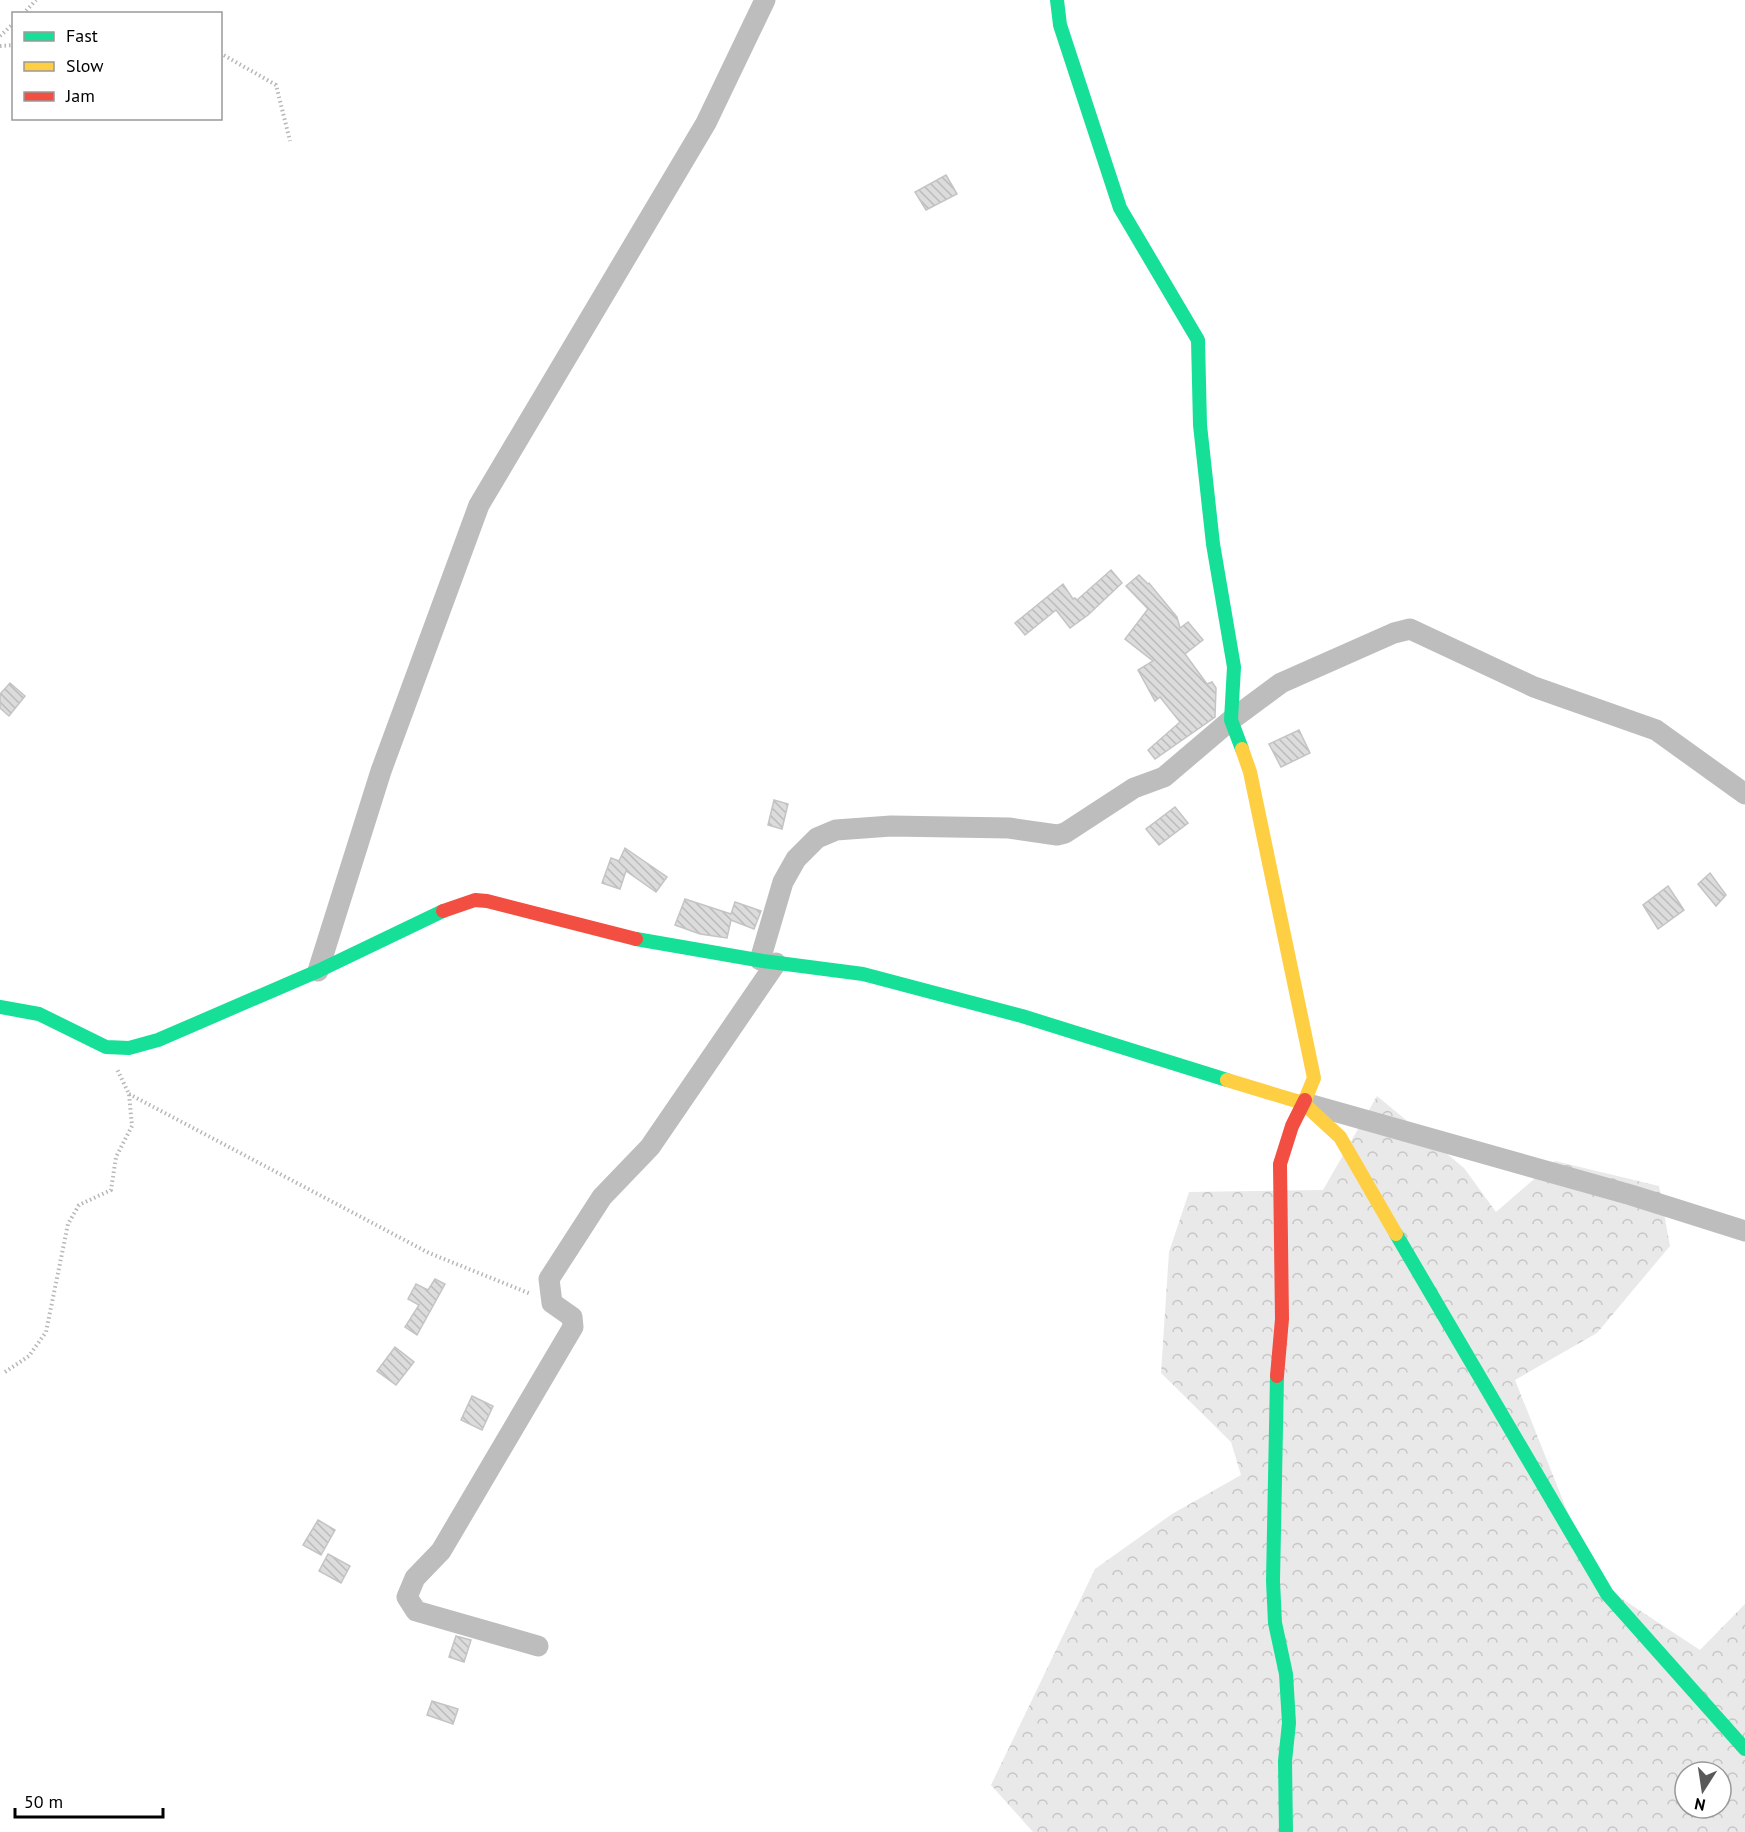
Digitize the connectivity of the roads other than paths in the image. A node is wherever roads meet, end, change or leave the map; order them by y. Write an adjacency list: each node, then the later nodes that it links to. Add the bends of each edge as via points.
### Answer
1 (765, 0): 6 (street, via 706,123 478,505 381,771)
2 (1057, 0): 3 (street, via 1060,25 1120,208 1198,340 1200,425 1213,544 1234,667)
3 (1232, 720): 4 (street, via 1281,683 1410,629 1534,687 1656,730); 5 (street, via 1164,777 1134,788 1057,835 1009,828 891,826 836,830 817,838 796,859 783,882); 8 (street, via 1250,772 1314,1078 1312,1090)
4 (1745, 794)
5 (768, 962): 6 (street, via 640,940 475,900 457,904); 8 (street, via 863,974 1022,1016); 10 (street, via 650,1147 602,1197 549,1279 552,1303 572,1317 573,1328 441,1551 415,1578 407,1597 416,1611)
6 (318, 971): 7 (street, via 158,1040 129,1048 106,1047 39,1014)
7 (0, 1007)
8 (1303, 1103): 9 (street); 11 (street, via 1340,1137 1607,1594); 12 (street, via 1284,1144 1280,1164 1282,1319 1275,1395 1273,1581 1289,1723)
9 (1745, 1231)
10 (538, 1646)
11 (1745, 1749)
12 (1286, 1832)

